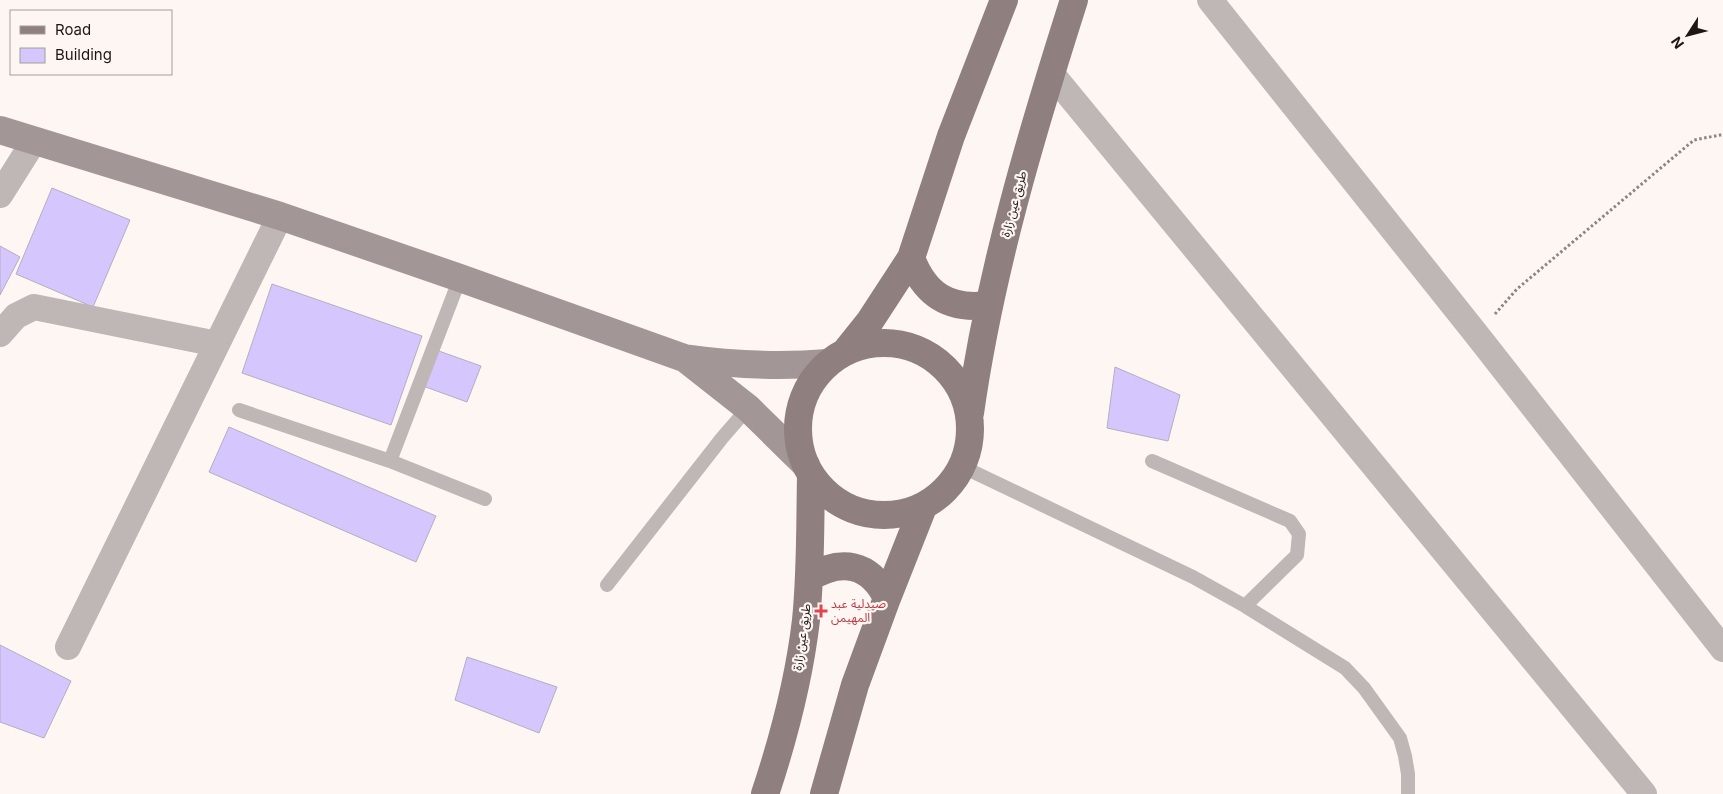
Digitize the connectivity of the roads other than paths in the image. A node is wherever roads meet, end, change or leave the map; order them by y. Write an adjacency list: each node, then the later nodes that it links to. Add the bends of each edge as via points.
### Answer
1 (1004, 0): 9 (main road, via 951,136)
2 (1074, 0): 4 (main road, طريق عين زارة)
3 (1210, 0): 30 (street)
4 (1051, 73): 11 (main road, طريق عين زارة); 34 (street)
5 (0, 130): 6 (main road)
6 (34, 141): 7 (street); 8 (main road)
7 (0, 195)
8 (280, 216): 10 (main road); 13 (street)
9 (911, 258): 11 (main road, via 924,284 947,302 960,306); 14 (main road, via 870,322)
10 (460, 278): 15 (main road); 19 (lane)
11 (988, 305): 18 (main road, طريق عين زارة)
12 (0, 334): 13 (street, via 16,316 34,307)
13 (217, 344): 29 (street)
14 (837, 357): 15 (main road, via 792,366 756,366); 18 (main road, via 865,345 884,342 923,352 939,362 953,377); 22 (main road, via 815,376 800,410 797,429)
15 (684, 358): 16 (main road)
16 (748, 408): 22 (main road); 26 (lane)
17 (239, 410): 19 (lane)
18 (970, 413): 21 (main road, via 970,440)
19 (390, 461): 23 (lane)
20 (1152, 461): 28 (lane, via 1290,521 1299,534 1297,555)
21 (963, 467): 24 (main road, via 939,496); 28 (lane, via 1193,577)
22 (808, 470): 24 (main road, via 825,492 842,505 862,513 882,516 904,514); 25 (main road, طريق عين زارة)
23 (485, 499)
24 (923, 507): 27 (main road)
25 (809, 578): 27 (main road, via 821,571 847,566 872,576); 31 (main road, طريق عين زارة, via 806,621 790,711)
26 (608, 585)
27 (887, 598): 32 (main road, via 855,685)
28 (1245, 606): 33 (lane, via 1345,668 1364,688 1400,738 1406,756)
29 (68, 646)
30 (1723, 649)
31 (765, 794)
32 (824, 794)
33 (1408, 794)
34 (1644, 794)

